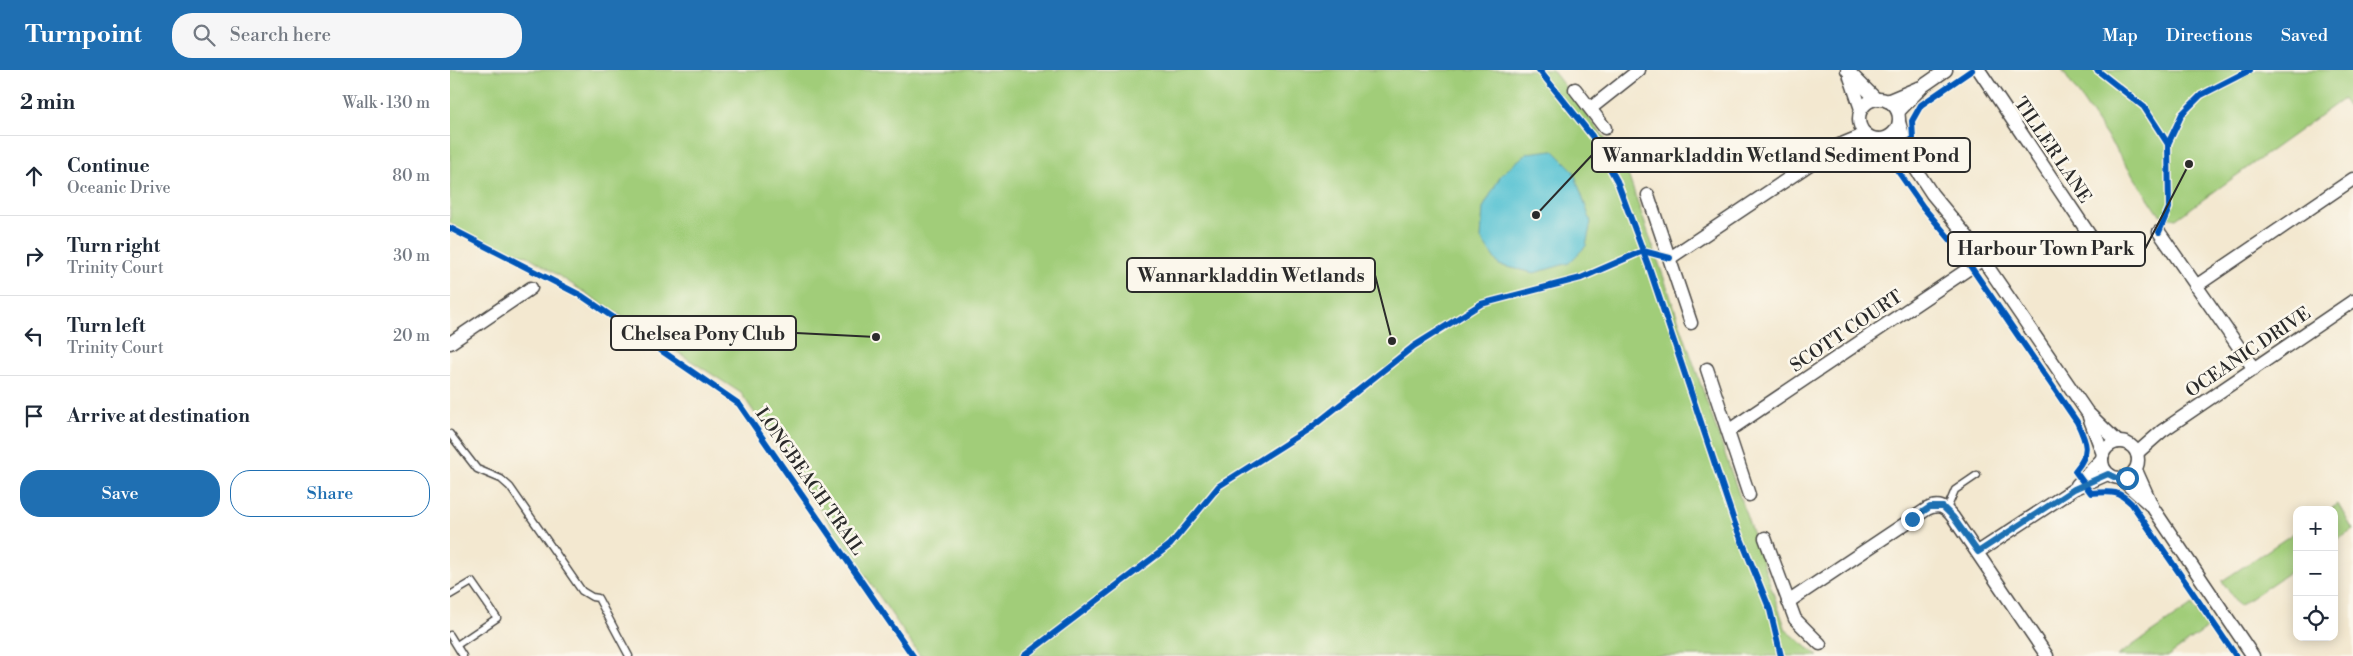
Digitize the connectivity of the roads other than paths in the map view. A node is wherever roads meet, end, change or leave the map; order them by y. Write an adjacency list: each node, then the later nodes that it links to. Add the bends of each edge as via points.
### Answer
1 (1639, 70): 8 (street)
2 (1946, 70): 5 (street)
3 (1979, 70): 18 (street, TILLER LANE)
4 (1848, 72): 7 (street); 9 (street)
5 (1923, 86): 7 (street); 10 (street)
6 (1575, 89): 8 (street)
7 (1882, 100): 9 (street, via 1865,104); 10 (street)
8 (1590, 108): 11 (street)
9 (1860, 115): 12 (street); 13 (street)
10 (1898, 117): 12 (street, via 1893,132 1888,136); 14 (street)
11 (1605, 128)
12 (1872, 136): 13 (street); 14 (street)
13 (1837, 146): 19 (street)
14 (1911, 162): 20 (street)
15 (2353, 179): 21 (street)
16 (1648, 195): 19 (street)
17 (2159, 232): 21 (street)
18 (2099, 249)
19 (1670, 258): 24 (street)
20 (1983, 259): 28 (street); 29 (street, SCOTT COURT)
21 (2196, 286): 27 (street)
22 (531, 288): 25 (street)
23 (2353, 302): 27 (street, OCEANIC DRIVE)
24 (1691, 323)
25 (450, 343)
26 (1707, 369): 29 (street)
27 (2254, 369): 30 (street, OCEANIC DRIVE)
28 (2087, 412): 32 (street); 34 (street)
29 (1728, 431): 40 (street)
30 (2162, 431): 32 (street, OCEANIC DRIVE); 33 (street, OCEANIC DRIVE)
31 (450, 434): 51 (lane, via 477,469 501,479 510,487 582,591 598,598)
32 (2123, 443): 33 (street); 34 (street, via 2108,446)
33 (2137, 453): 35 (street)
34 (2102, 457): 36 (street); 39 (street)
35 (2136, 470): 38 (street); 41 (street)
36 (2108, 474): 38 (street); 39 (street)
37 (1977, 475): 42 (lane, via 1954,492)
38 (2121, 479): 41 (street)
39 (2074, 489): 44 (street)
40 (1749, 495)
41 (2153, 508): 53 (street)
42 (1947, 509): 44 (street); 46 (street, via 1927,508)
43 (1765, 538): 46 (street)
44 (1978, 552): 52 (street)
45 (450, 596): 49 (lane, via 472,582 497,618)
46 (1788, 602): 48 (street, via 1797,622)
47 (450, 635): 49 (lane)
48 (1820, 644)
49 (457, 645): 50 (lane)
50 (463, 656)
51 (629, 656)
52 (2047, 656)
53 (2253, 656)

